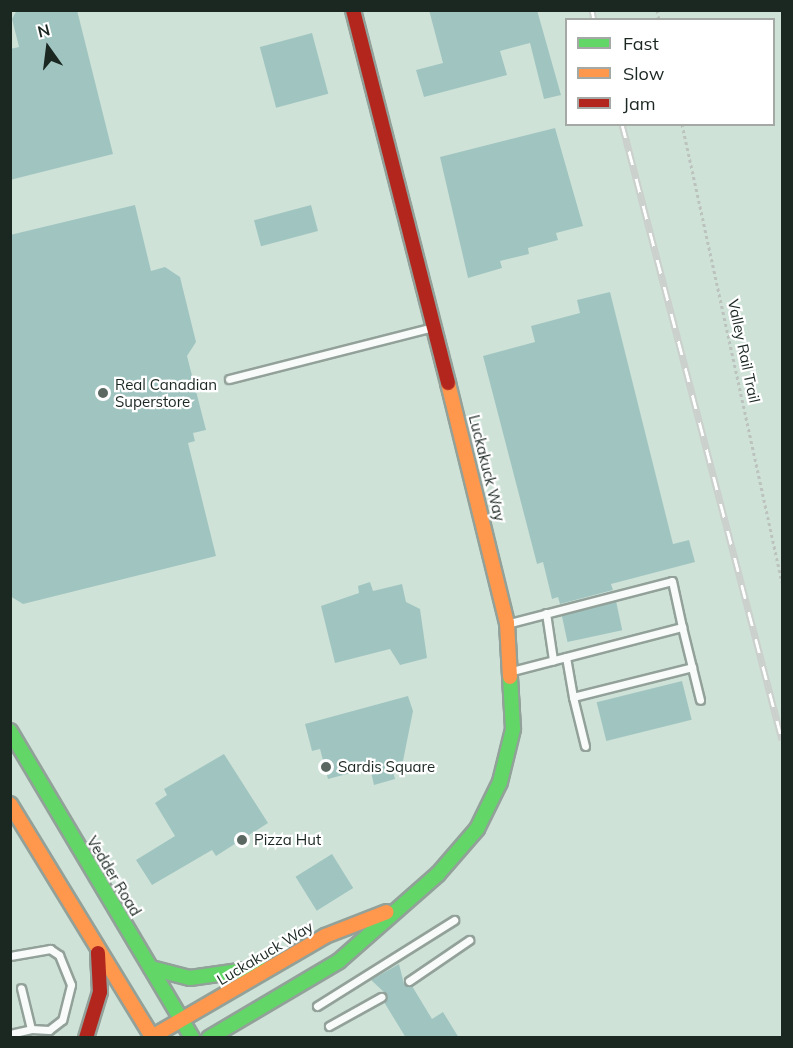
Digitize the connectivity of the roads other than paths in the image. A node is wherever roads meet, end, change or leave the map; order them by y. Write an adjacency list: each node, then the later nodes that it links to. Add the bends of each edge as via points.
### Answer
1 (353, 10): 2 (street, Luckakuck Way)
2 (434, 327): 3 (lane); 5 (street, Luckakuck Way)
3 (229, 379)
4 (546, 613): 5 (lane); 6 (lane, via 672,581); 8 (lane)
5 (507, 624): 10 (street, Luckakuck Way)
6 (682, 627): 7 (lane); 9 (lane)
7 (566, 657): 8 (lane); 11 (lane)
8 (553, 660): 10 (lane)
9 (692, 667): 11 (lane); 12 (lane)
10 (512, 671): 16 (street, Luckakuck Way, via 513,729 500,782 477,829)
11 (573, 697): 14 (lane)
12 (700, 700)
13 (10, 730): 22 (street, Vedder Road)
14 (585, 746)
15 (10, 804): 19 (street)
16 (401, 906): 21 (street, Luckakuck Way, via 325,936); 27 (street, Luckakuck Way, via 339,961)
17 (454, 920): 26 (lane)
18 (469, 940): 23 (lane)
19 (98, 950): 32 (street); 33 (street, via 100,992)
20 (10, 956): 30 (lane, via 50,949 59,955 71,985 62,1020 49,1030)
21 (280, 963): 22 (street, via 190,978); 28 (street, Luckakuck Way)
22 (151, 968): 28 (street, Vedder Road)
23 (409, 981)
24 (21, 988): 30 (lane)
25 (381, 997): 29 (lane)
26 (317, 1006)
27 (243, 1017): 35 (street, Luckakuck Way); 36 (street)
28 (182, 1019): 32 (street, Luckakuck Way); 34 (street, Vedder Road)
29 (328, 1026)
30 (31, 1029): 31 (lane)
31 (10, 1034)
32 (152, 1037)
33 (86, 1038)
34 (192, 1038)
35 (209, 1038)
36 (238, 1038)

